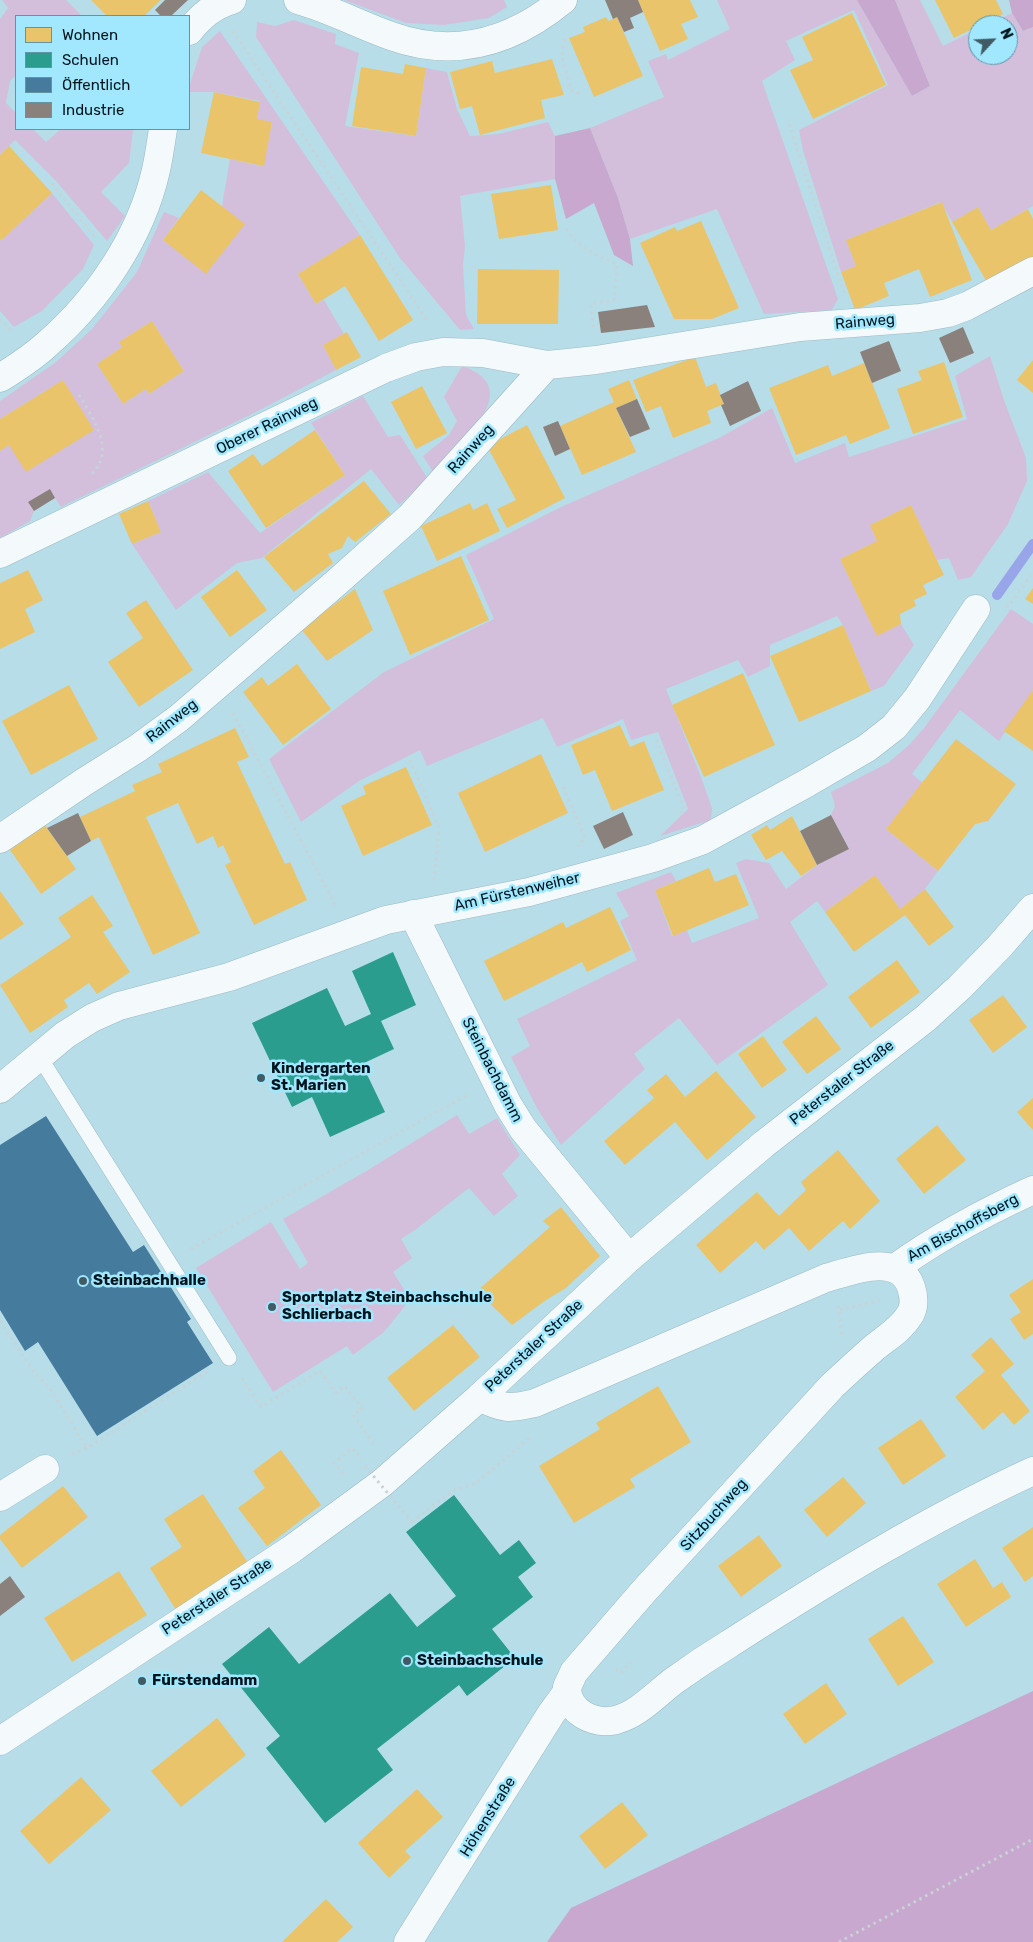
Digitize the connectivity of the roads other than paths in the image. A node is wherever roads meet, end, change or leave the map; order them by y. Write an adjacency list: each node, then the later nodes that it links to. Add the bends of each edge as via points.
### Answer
1 (232, 0): 4 (street, via 206,13)
2 (298, 0): 3 (street, via 393,37 423,45 451,46 503,37 527,26)
3 (560, 3)
4 (190, 31)
5 (163, 130): 8 (street, via 148,196 119,259 81,311 61,332)
6 (1033, 272): 7 (street, Rainweg, via 948,313 800,328 596,360)
7 (547, 364): 9 (street, Oberer Rainweg, via 483,353 443,352 410,359); 11 (street, Rainweg, via 410,518 337,582 179,718)
8 (0, 378)
9 (0, 554)
10 (976, 609): 13 (street, Am Fürstenweiher, via 917,699 894,727 868,748 703,840 653,858 529,892)
11 (0, 838)
12 (1033, 908): 17 (street, Peterstaler Straße, via 999,947 926,1018 764,1144)
13 (413, 914): 14 (street, Am Fürstenweiher, via 356,930 229,977 119,1006 92,1018); 17 (street, Steinbachdamm, via 523,1129)
14 (39, 1056): 15 (street, Am Fürstenweiher); 19 (lane)
15 (0, 1089)
16 (1033, 1190): 18 (street, Am Bischoffsberg, via 990,1209)
17 (628, 1258): 20 (street, Peterstaler Straße)
18 (895, 1268): 20 (street, via 870,1266 826,1278 535,1403 506,1408); 24 (street, Sitzbuchweg, via 909,1280 914,1302 910,1315 832,1386 744,1481 574,1672)
19 (229, 1358)
20 (480, 1397): 25 (street, Peterstaler Straße, via 382,1483 292,1549)
21 (45, 1469): 23 (street)
22 (1033, 1471): 24 (street, via 868,1558 691,1668 630,1714 606,1721 586,1717 574,1706)
23 (0, 1497)
24 (567, 1692): 26 (street, Höhenstraße)
25 (0, 1740)
26 (408, 1942)

